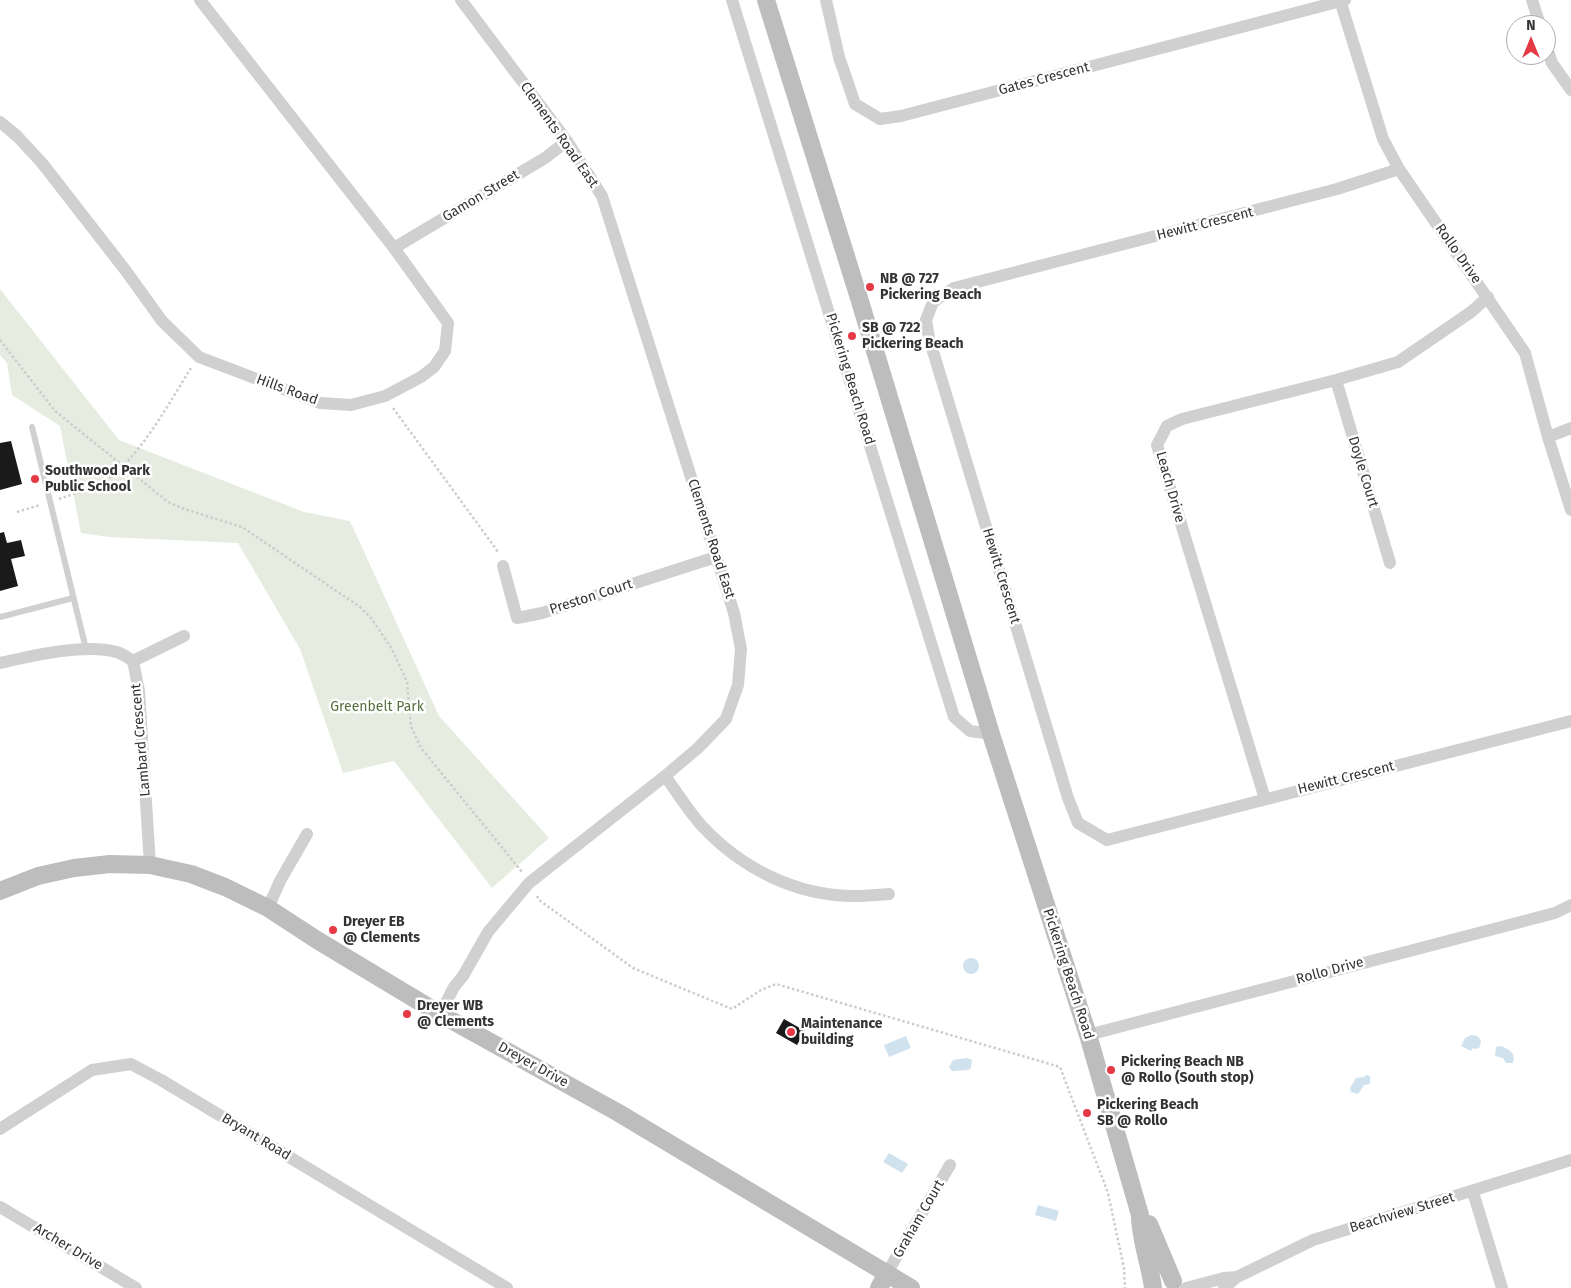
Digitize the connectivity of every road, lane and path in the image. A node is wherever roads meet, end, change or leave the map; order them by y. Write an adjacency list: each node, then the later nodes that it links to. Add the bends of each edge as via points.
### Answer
1 (200, 0): 14 (street, Hills Road)
2 (461, 0): 12 (street, Clements Road East)
3 (732, 0): 37 (street, Pickering Beach Road, via 954,717 970,730)
4 (766, 0): 37 (street, Pickering Beach Road)
5 (826, 0): 6 (street, Gates Crescent, via 839,57 855,104 880,119)
6 (1342, 0): 13 (street, Rollo Drive, via 1383,138)
7 (1532, 0): 8 (street)
8 (1537, 15)
9 (1553, 65): 10 (street)
10 (1571, 90)
11 (0, 122): 17 (street, Hills Road, via 42,164 162,321)
12 (567, 141): 14 (street, Gamon Street, via 545,158); 27 (street, Clements Road East, via 602,196)
13 (1399, 169): 15 (street, Rollo Drive); 39 (street, Hewitt Crescent, via 1337,189 954,288 933,302 926,320 1068,798 1078,822 1107,840)
14 (394, 248): 19 (street, Hills Road, via 448,323 445,351 434,367)
15 (1488, 297): 18 (street, Leach Drive, via 1398,362); 22 (street, Rollo Drive, via 1526,353)
16 (0, 340): 23 (path, via 55,412)
17 (199, 356): 19 (street, Hills Road, via 320,403 351,405); 23 (path, via 140,447)
18 (1336, 380): 28 (street, Doyle Court); 39 (street, Leach Drive, via 1182,419 1167,426 1157,445)
19 (385, 396): 29 (path, via 496,549)
20 (32, 427): 24 (lane)
21 (1571, 428): 22 (street)
22 (1548, 437): 25 (street, Rollo Drive)
23 (123, 466): 24 (path, via 102,483); 42 (path, via 168,502 242,527 360,607 392,649 407,682 411,726 421,748)
24 (50, 502): 26 (path); 30 (lane)
25 (1571, 510)
26 (17, 512)
27 (716, 557): 29 (street, Preston Court, via 542,613 517,618); 38 (street, Clements Road East, via 742,649 738,685 726,719)
28 (1390, 563)
29 (503, 566)
30 (73, 598): 31 (lane); 33 (lane)
31 (0, 617)
32 (184, 636): 34 (street)
33 (86, 649): 34 (street, via 117,652); 35 (street)
34 (133, 662): 41 (street, Lambard Crescent, via 139,691)
35 (0, 663)
36 (1571, 721): 39 (street, Hewitt Crescent)
37 (992, 734): 48 (street, Pickering Beach Road)
38 (665, 776): 42 (street, Clements Road East); 44 (street, via 700,824 728,851 777,881 814,892 854,896)
39 (1265, 799)
40 (307, 834): 46 (street)
41 (150, 865): 43 (street, Dreyer Drive, via 110,864 74,868 38,876); 46 (street, Dreyer Drive, via 191,874)
42 (529, 883): 47 (street, Clements Road East, via 488,932); 61 (path, via 539,900 633,968 732,1009 776,984 1060,1067 1108,1193)
43 (0, 891)
44 (889, 894)
45 (1571, 905): 48 (street, Rollo Drive, via 1555,912)
46 (268, 908): 47 (street, Dreyer Drive)
47 (440, 1014): 56 (street, Dreyer Drive, via 617,1112)
48 (1088, 1035): 54 (street, Pickering Beach Road)
49 (0, 1130): 59 (street, Bryant Road, via 92,1070 131,1064)
50 (1571, 1160): 52 (street, Beachview Street)
51 (950, 1165): 56 (street, Graham Court)
52 (1472, 1192): 55 (street, Beachview Street, via 1312,1240); 64 (street)
53 (0, 1207): 58 (street, Archer Drive)
54 (1140, 1215): 57 (street, Pickering Beach Road, via 1148,1223); 62 (street, Pickering Beach Road)
55 (1237, 1277): 57 (street, Beachview Street); 63 (street, Beachview Street)
56 (883, 1280): 60 (street, Dreyer Drive)
57 (1182, 1285): 62 (street, Pickering Beach Road, via 1165,1281)
58 (136, 1288)
59 (507, 1288)
60 (912, 1288)
61 (1126, 1288)
62 (1153, 1288)
63 (1224, 1288)
64 (1502, 1288)

